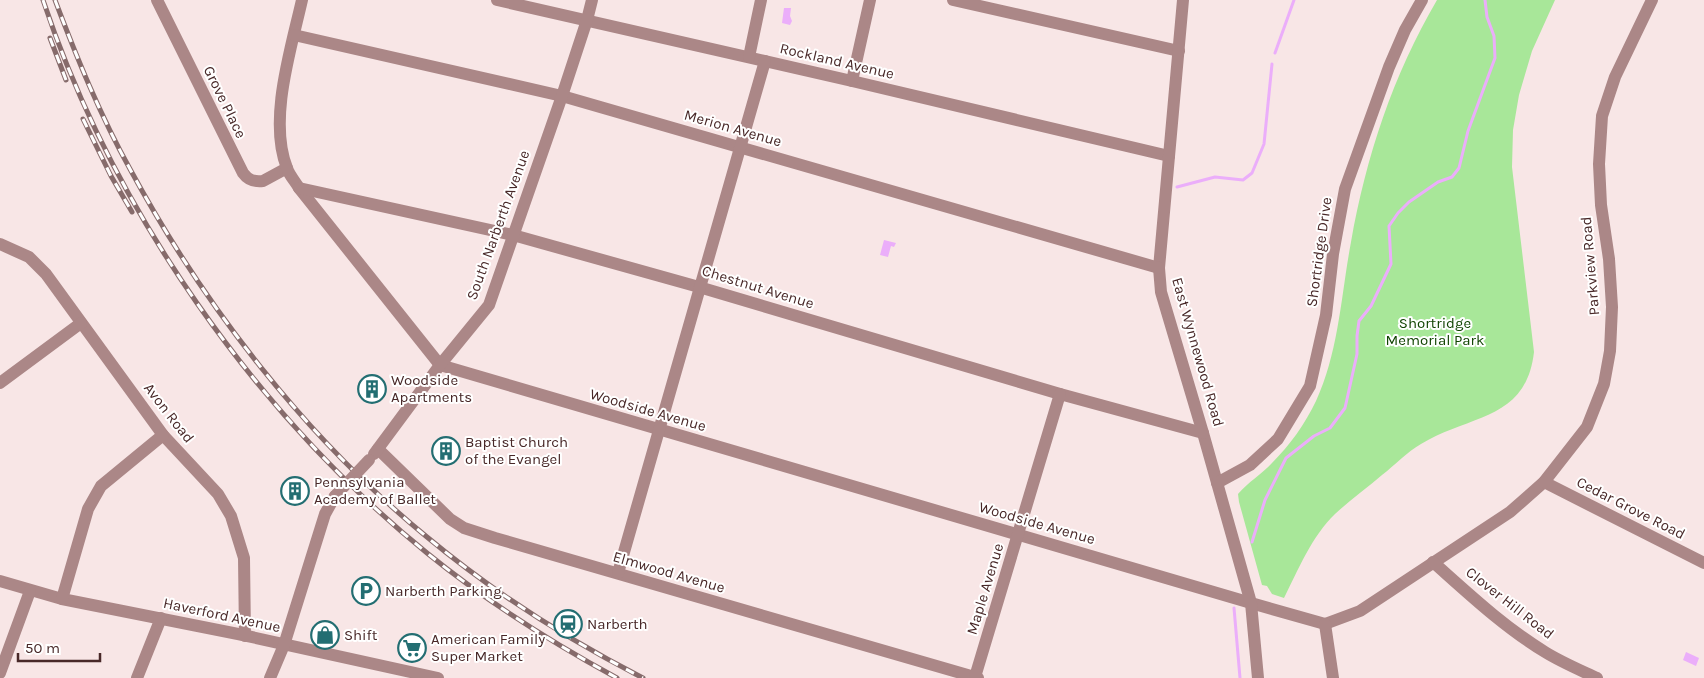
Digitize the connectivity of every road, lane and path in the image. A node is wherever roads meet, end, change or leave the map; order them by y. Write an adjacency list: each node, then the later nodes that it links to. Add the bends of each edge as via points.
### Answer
1 (158, 0): 20 (street, Grove Place, via 243,173 258,181)
2 (302, 0): 12 (street)
3 (498, 0): 11 (street, Rockland Avenue)
4 (592, 0): 11 (street, South Narberth Avenue)
5 (761, 0): 14 (street)
6 (870, 0): 16 (street)
7 (953, 0): 13 (street)
8 (1183, 0): 13 (street, East Wynnewood Road)
9 (1422, 0): 35 (street, Shortridge Drive, via 1389,67 1345,189 1326,315 1310,386 1278,439 1250,465)
10 (1652, 0): 34 (street, Parkview Road, via 1615,77 1602,116 1601,205 1612,307 1610,351 1604,384 1587,427)
11 (587, 20): 14 (street, Rockland Avenue); 17 (street, South Narberth Avenue)
12 (294, 35): 17 (street, Merion Avenue); 20 (street, via 279,116)
13 (1178, 51): 19 (street, East Wynnewood Road)
14 (748, 57): 15 (street, Rockland Avenue)
15 (765, 61): 16 (street, Rockland Avenue); 18 (street)
16 (852, 81): 19 (street, Rockland Avenue)
17 (562, 96): 18 (street, Merion Avenue); 22 (street, South Narberth Avenue)
18 (740, 147): 24 (street, Merion Avenue); 25 (street)
19 (1169, 156): 24 (street, East Wynnewood Road)
20 (287, 168): 21 (street)
21 (299, 188): 22 (street, Chestnut Avenue); 27 (street)
22 (513, 235): 25 (street, Chestnut Avenue); 27 (street, South Narberth Avenue, via 489,305)
23 (0, 244): 26 (street, Avon Road, via 29,258 46,274)
24 (1159, 268): 31 (street, East Wynnewood Road, via 1161,292)
25 (699, 287): 29 (street, Chestnut Avenue); 30 (street)
26 (81, 323): 28 (street); 32 (street, Avon Road)
27 (440, 366): 30 (street, Woodside Avenue); 33 (street, South Narberth Avenue)
28 (0, 383)
29 (1060, 394): 31 (street, Chestnut Avenue); 36 (street, Maple Avenue)
30 (658, 430): 36 (street, Woodside Avenue); 39 (street)
31 (1203, 433): 35 (street, East Wynnewood Road)
32 (163, 435): 42 (street, via 101,486 88,509); 46 (street, Avon Road, via 218,494 231,516 244,558)
33 (378, 449): 39 (street, Elmwood Avenue, via 450,519 464,528); 47 (street, South Narberth Avenue, bridge, via 335,496 325,514)
34 (1544, 482): 37 (street, Parkview Road, via 1510,512); 38 (street, Cedar Grove Road)
35 (1217, 483): 43 (street, East Wynnewood Road)
36 (1018, 534): 43 (street, Woodside Avenue); 52 (street, Maple Avenue)
37 (1433, 562): 45 (street, Parkview Road, via 1360,611); 55 (street, Clover Hill Road, via 1506,625 1546,653)
38 (1704, 563)
39 (618, 573): 52 (street, Elmwood Avenue)
40 (0, 581): 41 (street, Haverford Avenue)
41 (30, 590): 42 (street, Haverford Avenue); 48 (street)
42 (62, 599): 44 (street, Haverford Avenue)
43 (1250, 604): 45 (street); 53 (street, East Wynnewood Road)
44 (161, 618): 46 (street, Haverford Avenue); 50 (street)
45 (1325, 624): 54 (street)
46 (245, 636): 47 (street, Haverford Avenue)
47 (284, 645): 49 (street, Haverford Avenue); 51 (street, South Narberth Avenue)
48 (0, 673)
49 (433, 677)
50 (137, 678)
51 (270, 678)
52 (977, 678)
53 (1258, 678)
54 (1333, 678)
55 (1598, 678)

